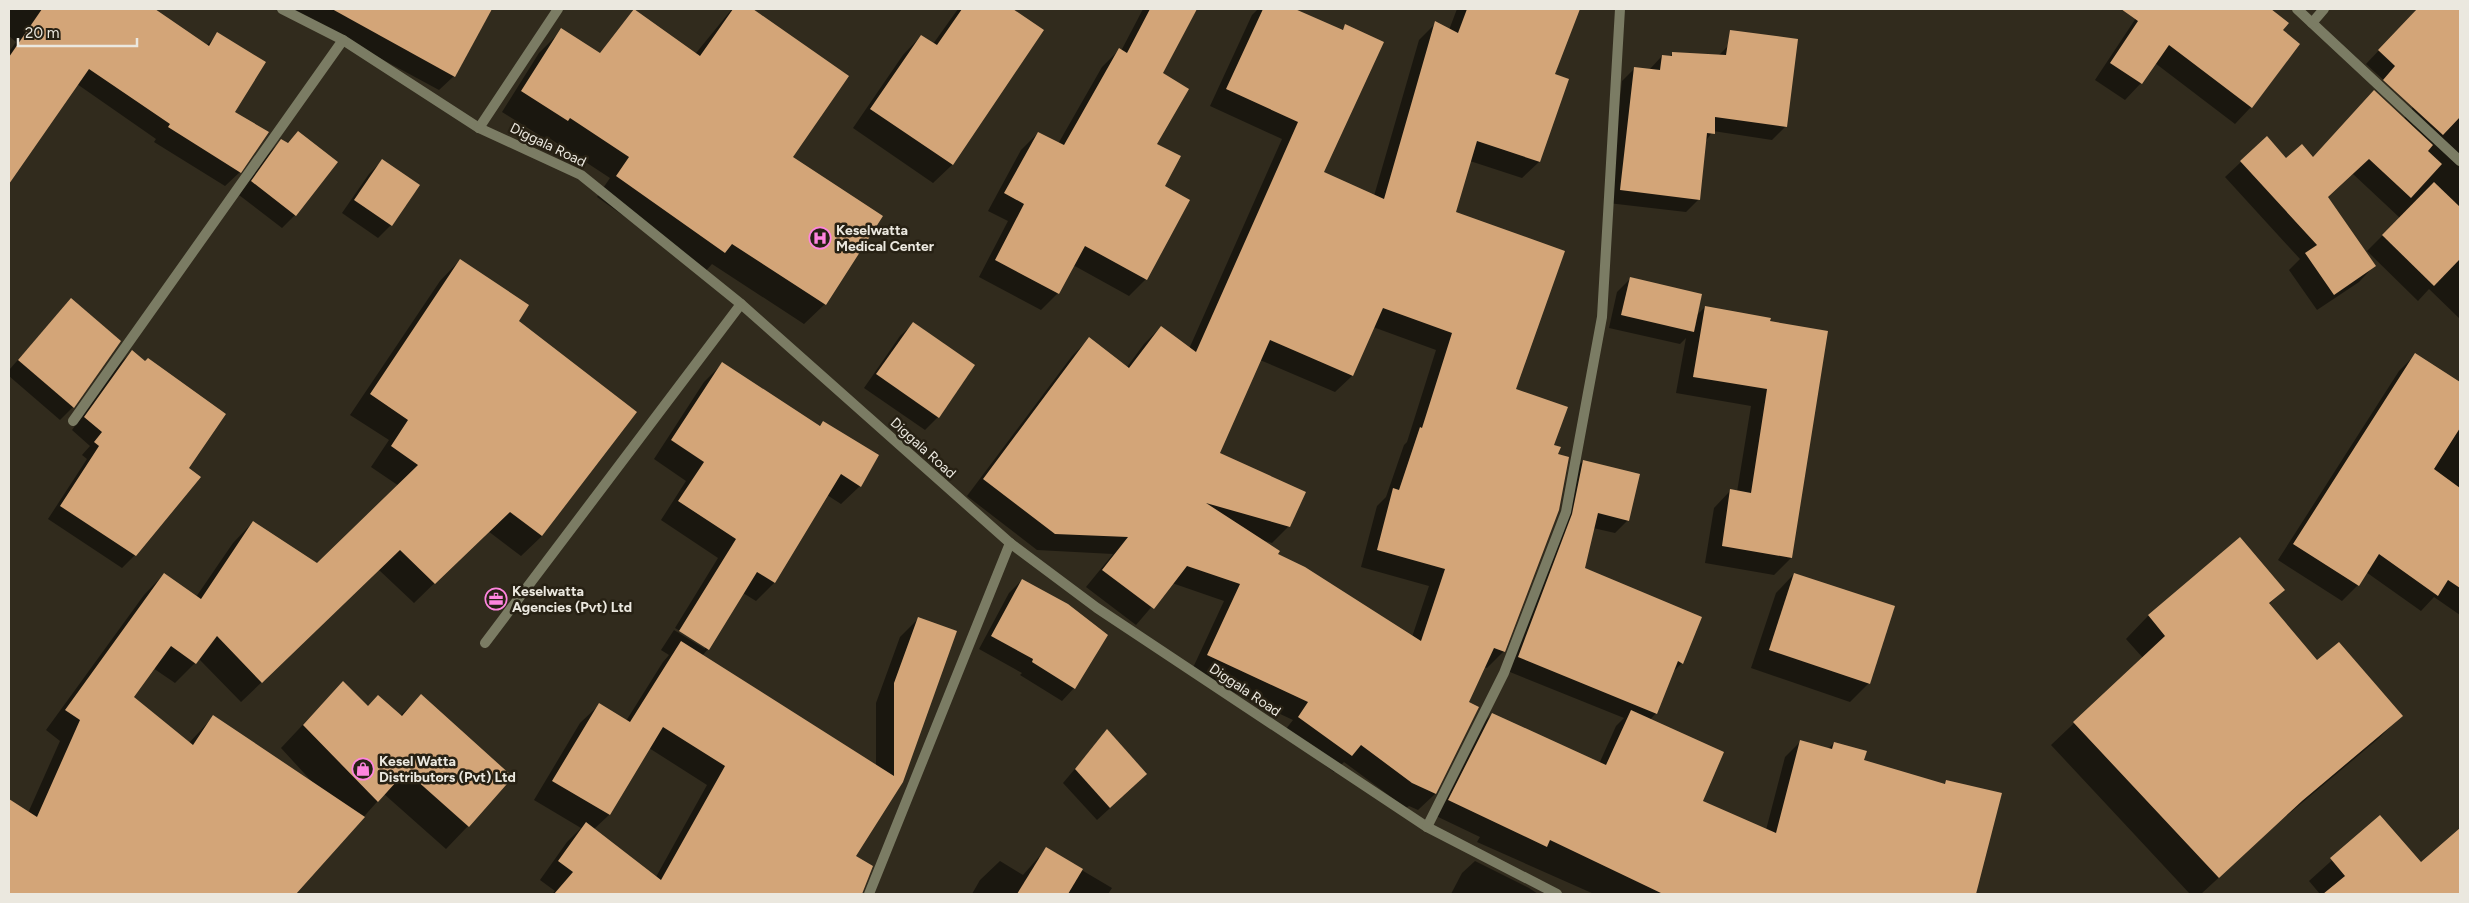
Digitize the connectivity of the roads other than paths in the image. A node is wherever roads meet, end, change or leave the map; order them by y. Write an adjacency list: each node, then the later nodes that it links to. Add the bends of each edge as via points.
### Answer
1 (282, 9): 7 (street, Diggala Road)
2 (558, 9): 8 (street)
3 (1620, 9): 14 (street, via 1602,318 1566,512 1504,673)
4 (2297, 9): 6 (street)
5 (2324, 9): 6 (street)
6 (2312, 23): 9 (street)
7 (343, 40): 8 (street, Diggala Road); 11 (street)
8 (479, 128): 10 (street, Diggala Road, via 581,176)
9 (2460, 161)
10 (741, 304): 12 (street, Diggala Road); 13 (street)
11 (73, 422)
12 (1010, 543): 14 (street, Diggala Road, via 1097,608); 15 (street)
13 (485, 643)
14 (1427, 827): 16 (street, Diggala Road)
15 (869, 894)
16 (1557, 894)

